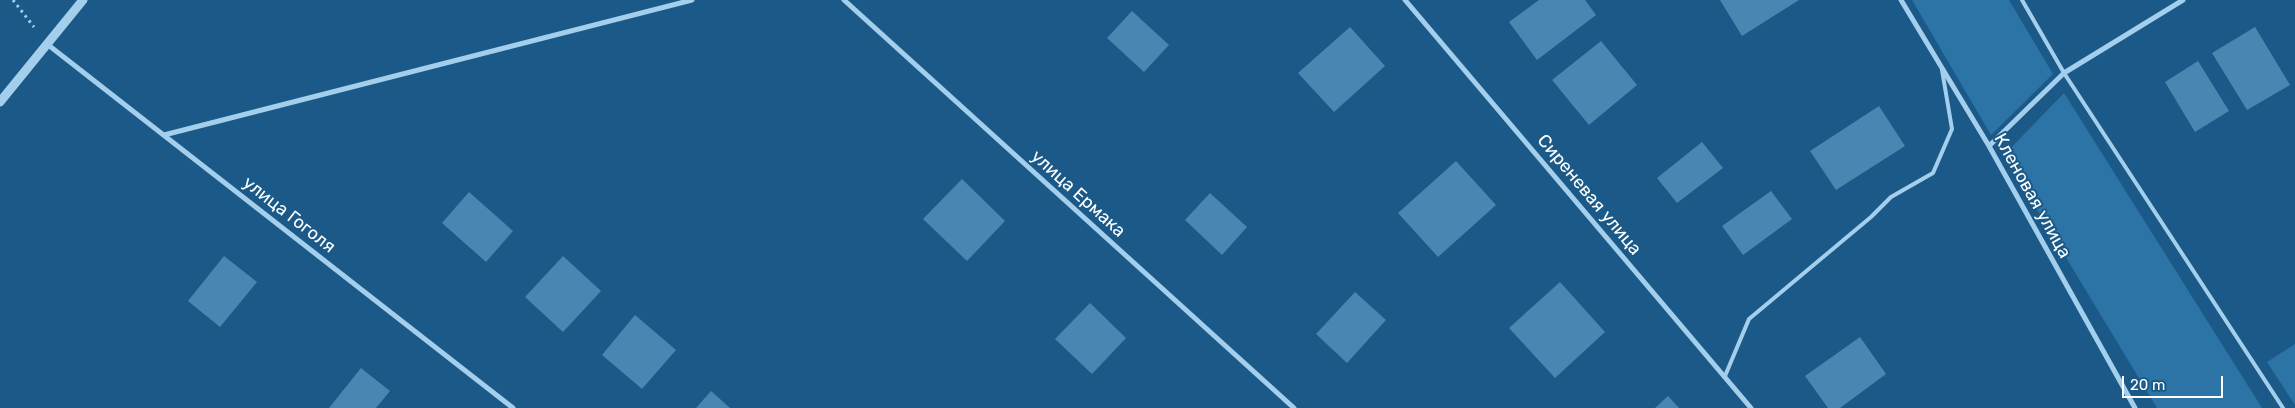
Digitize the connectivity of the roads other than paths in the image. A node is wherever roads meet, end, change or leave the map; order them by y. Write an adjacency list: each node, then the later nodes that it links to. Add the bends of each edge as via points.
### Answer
1 (83, 0): 8 (street)
2 (692, 0): 12 (street)
3 (844, 0): 16 (street, улица Ермака)
4 (1405, 0): 14 (street, Сиреневая улица)
5 (1901, 0): 9 (street, Кленовая улица)
6 (2022, 0): 10 (lane)
7 (2183, 0): 10 (street)
8 (47, 44): 11 (street); 12 (street, улица Гоголя)
9 (1942, 68): 13 (street, Кленовая улица); 14 (lane, via 1952,129 1933,173 1891,197 1749,319)
10 (2064, 73): 13 (street); 19 (lane)
11 (0, 102)
12 (164, 135): 15 (street, улица Гоголя)
13 (1989, 146): 18 (street, Кленовая улица)
14 (1725, 376): 17 (street, Сиреневая улица)
15 (513, 408)
16 (1294, 408)
17 (1751, 408)
18 (2135, 408)
19 (2283, 408)

